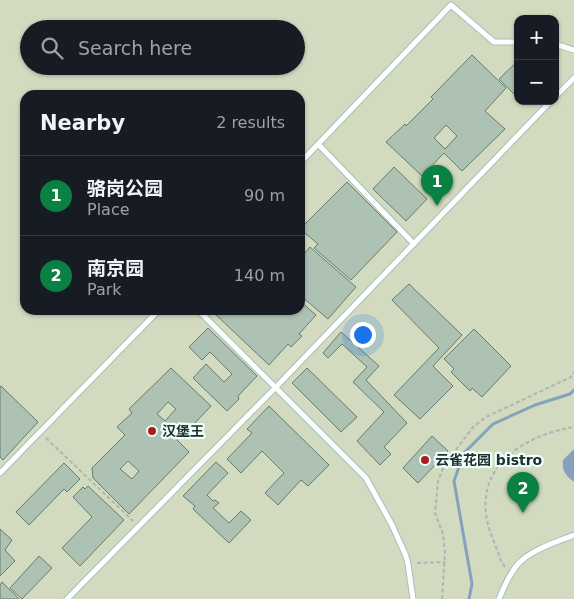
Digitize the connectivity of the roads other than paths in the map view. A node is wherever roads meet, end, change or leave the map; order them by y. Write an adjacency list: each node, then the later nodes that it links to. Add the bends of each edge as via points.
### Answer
1 (514, 42): 7 (lane, via 494,42 451,5)
2 (559, 45): 3 (lane)
3 (574, 50)
4 (574, 78): 5 (lane)
5 (559, 93)
6 (547, 105): 9 (lane)
7 (318, 144): 8 (lane); 9 (lane)
8 (305, 158)
9 (414, 244): 12 (lane)
10 (154, 315): 13 (lane)
11 (203, 315): 12 (lane)
12 (276, 387): 15 (lane); 16 (lane, via 366,478 392,525 408,564)
13 (0, 473)
14 (574, 535): 17 (lane, via 519,562)
15 (67, 599)
16 (413, 599)
17 (499, 599)

